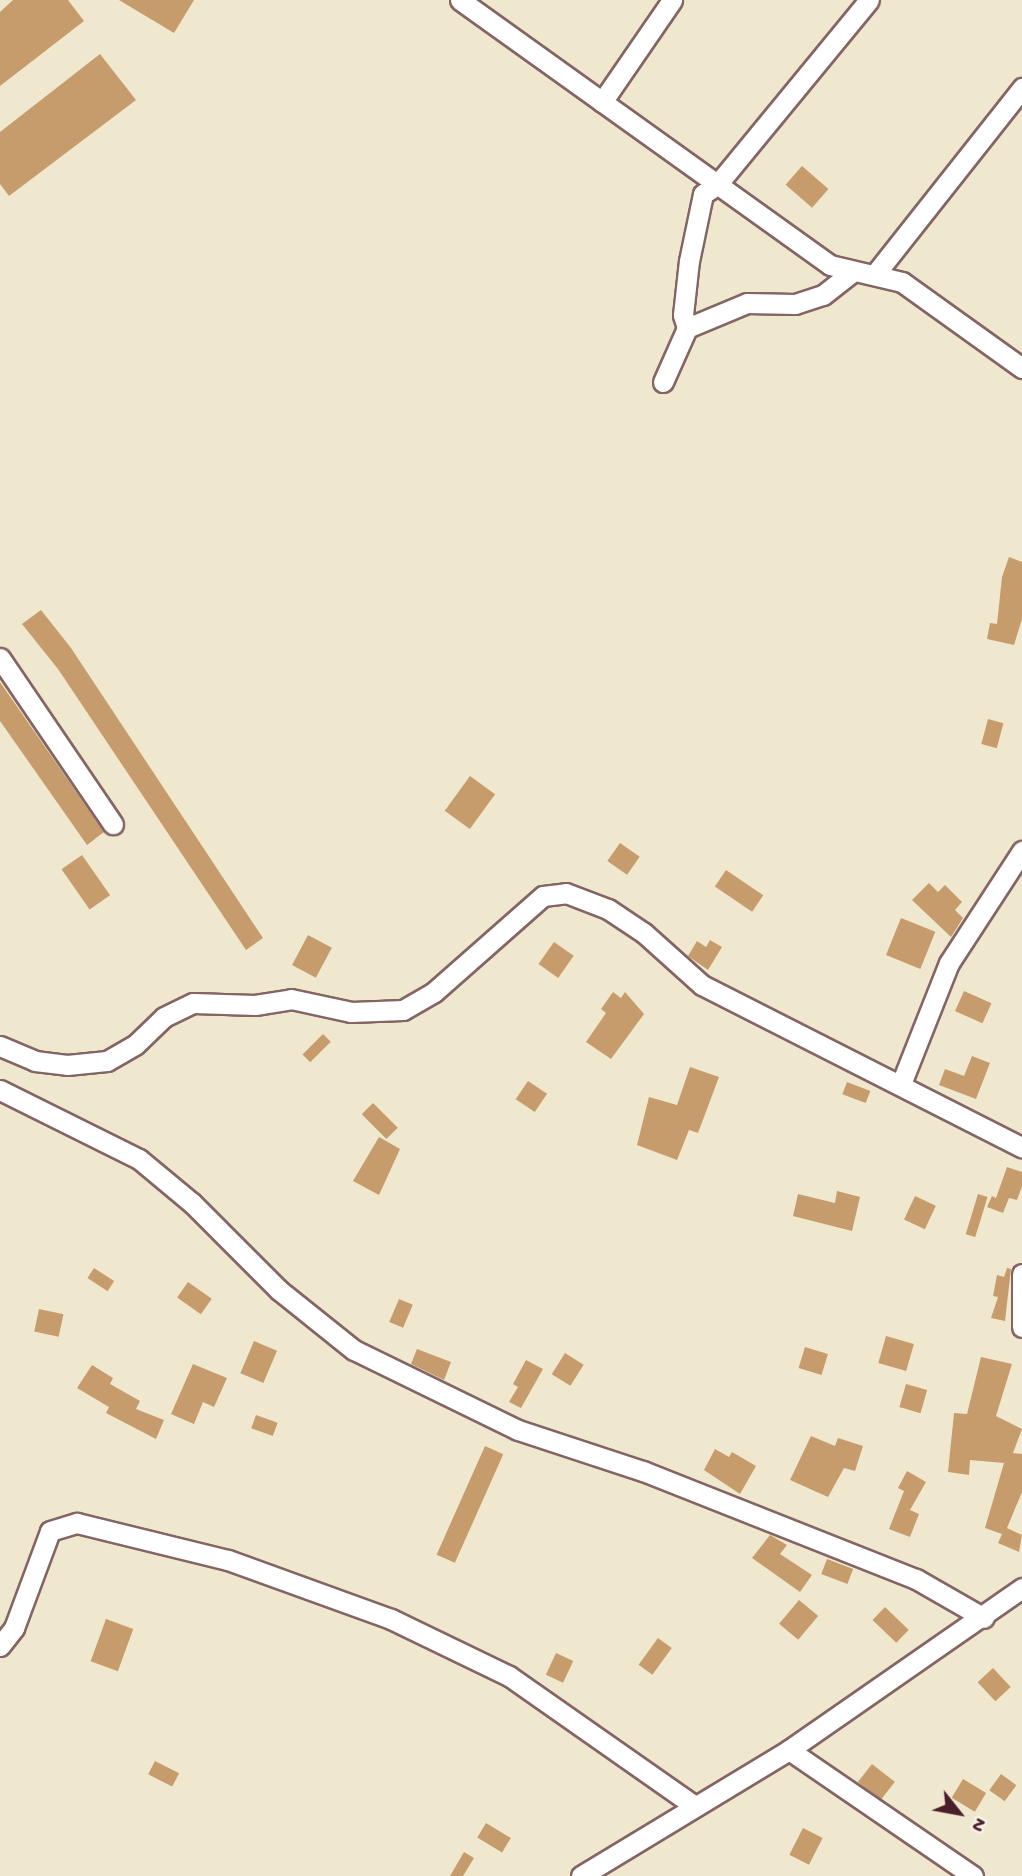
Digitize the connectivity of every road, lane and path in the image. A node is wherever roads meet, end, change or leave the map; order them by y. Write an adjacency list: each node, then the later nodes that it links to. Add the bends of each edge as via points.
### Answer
1 (672, 0): 5 (street)
2 (869, 0): 6 (street)
3 (468, 2): 5 (street)
4 (1022, 88): 8 (street)
5 (602, 102): 6 (street)
6 (717, 185): 7 (street, via 830,265); 9 (street, via 703,194 689,261 683,315)
7 (850, 273): 8 (street); 9 (street, via 823,295 795,303 747,303)
8 (876, 273): 10 (street, via 902,282)
9 (687, 328): 11 (street)
10 (1020, 361)
11 (663, 382)
12 (0, 658): 13 (street)
13 (113, 824)
14 (1022, 851): 16 (street, via 949,963)
15 (0, 1046): 16 (street, via 35,1061 68,1065 107,1061 135,1045 163,1017 193,1003 255,1005 291,999 351,1012 403,1010 434,992 542,896 566,892 608,909 644,933 702,985)
16 (901, 1084): 18 (street)
17 (0, 1090): 22 (street, via 139,1159 192,1203 279,1290 354,1350 518,1430 643,1471 916,1579)
18 (1022, 1147)
19 (1022, 1274): 20 (street)
20 (1022, 1327)
21 (1022, 1588): 22 (street)
22 (984, 1618): 24 (street)
23 (0, 1646): 25 (street, via 13,1628 50,1531 77,1523 228,1560 391,1619 509,1676)
24 (789, 1751): 25 (street); 27 (street)
25 (695, 1806): 26 (street)
26 (581, 1876)
27 (973, 1876)

